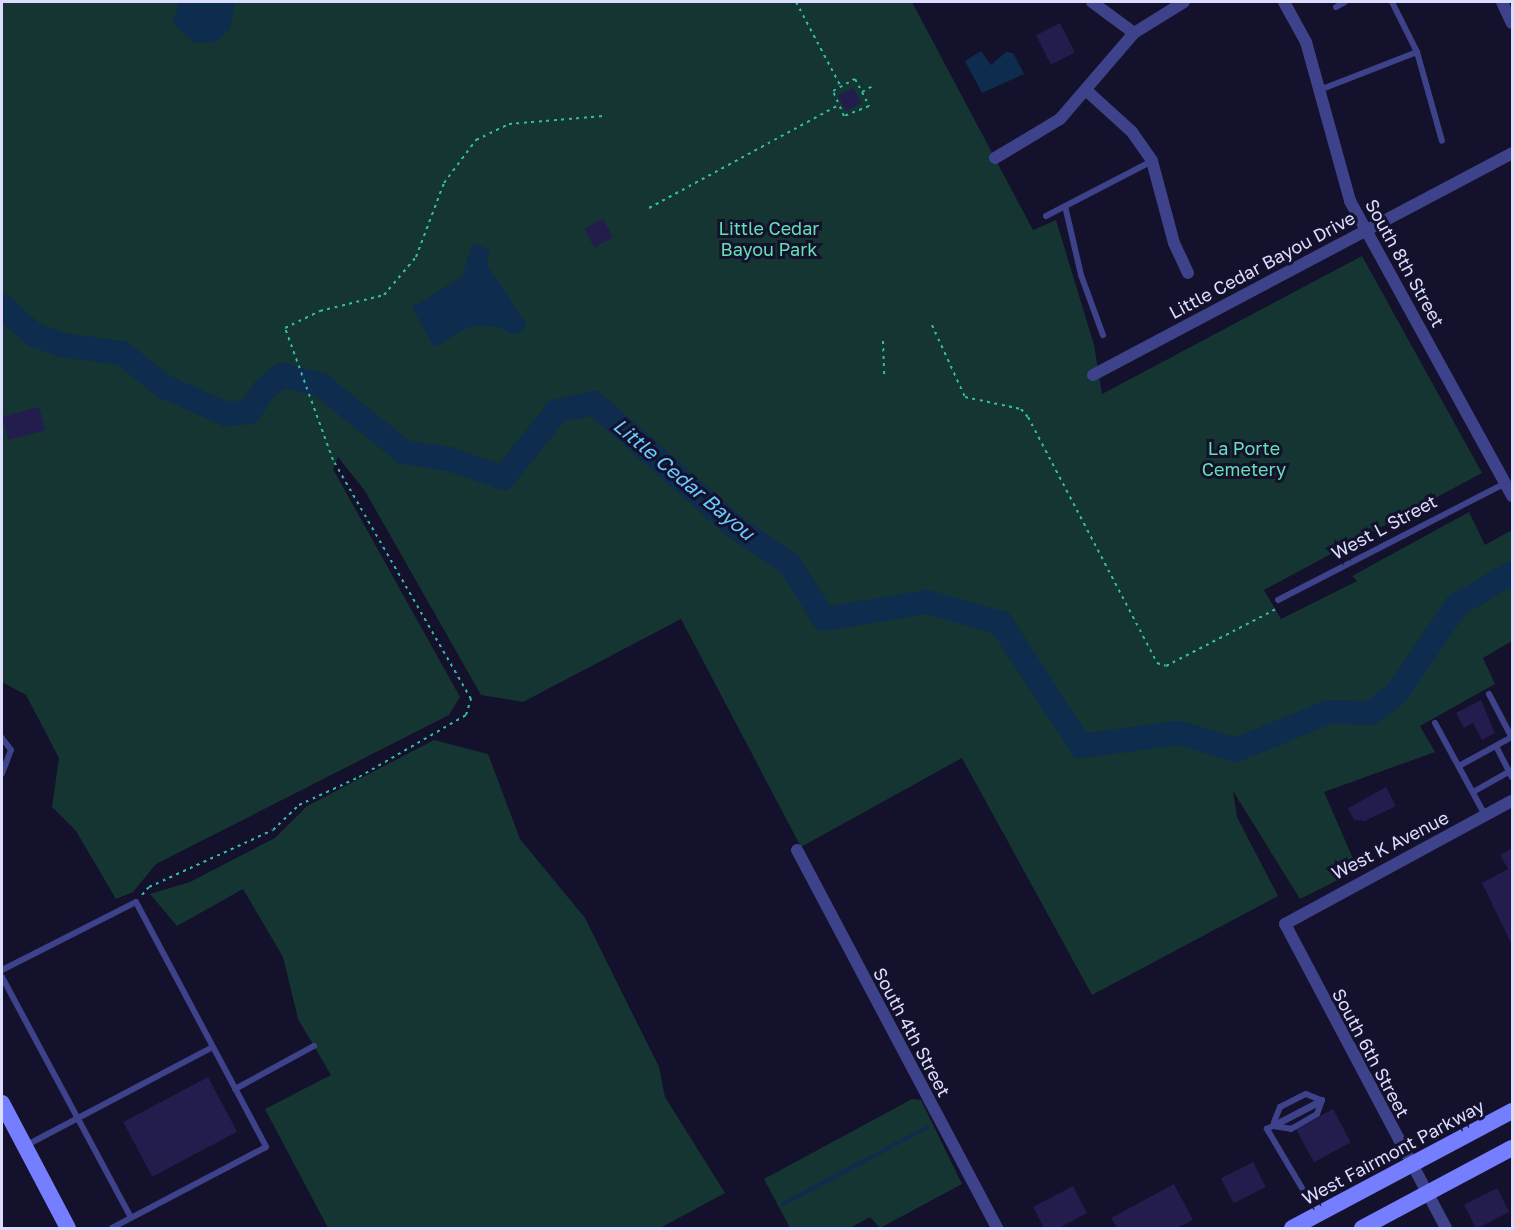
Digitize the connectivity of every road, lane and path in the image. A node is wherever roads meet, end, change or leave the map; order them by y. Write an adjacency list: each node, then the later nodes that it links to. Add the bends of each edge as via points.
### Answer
1 (796, 2): 13 (path)
2 (1092, 2): 10 (street)
3 (1184, 2): 10 (street)
4 (1284, 2): 14 (street, South 8th Street, via 1306,42)
5 (1345, 2): 8 (lane)
6 (1392, 2): 11 (lane)
7 (1502, 2): 9 (street)
8 (1336, 7)
9 (1511, 18)
10 (1134, 33): 15 (street)
11 (1417, 52): 14 (lane); 19 (lane)
12 (873, 86): 16 (path)
13 (841, 87): 16 (path, via 855,80); 17 (path, via 833,91)
14 (1322, 89): 26 (street, South 8th Street, via 1350,201)
15 (1087, 91): 21 (street, via 1047,129); 22 (street, via 1132,132)
16 (862, 92): 17 (path, via 869,106 847,117)
17 (837, 106): 24 (path)
18 (604, 116): 48 (path, via 509,124 476,140 444,183 416,257 384,295 320,311 285,328 325,438 471,699 466,715 359,777 299,805 273,830 149,887)
19 (1442, 141)
20 (1512, 153): 26 (street, Little Cedar Bayou Drive)
21 (995, 158)
22 (1152, 161): 23 (lane); 27 (street, via 1173,243)
23 (1065, 206): 25 (lane); 29 (lane, via 1081,275)
24 (649, 208)
25 (1046, 216)
26 (1365, 231): 32 (street, Little Cedar Bayou Drive); 33 (street, South 8th Street)
27 (1188, 273)
28 (932, 325): 35 (path, via 964,397 1021,410 1028,417 1157,663 1166,666)
29 (1102, 335)
30 (883, 341): 31 (path)
31 (884, 375)
32 (1093, 375)
33 (1506, 483): 34 (street, South 8th Street); 35 (lane, West L Street)
34 (1512, 496)
35 (1280, 603)
36 (1489, 694): 38 (lane)
37 (1435, 723): 41 (lane)
38 (1512, 737): 40 (lane)
39 (2, 738): 42 (lane, via 11,750)
40 (1496, 746): 41 (lane); 43 (lane)
41 (1459, 766): 44 (lane)
42 (2, 773)
43 (1512, 773): 44 (lane)
44 (1473, 792): 46 (lane)
45 (1512, 801): 46 (street, West K Avenue)
46 (1486, 816): 49 (street, West K Avenue)
47 (797, 850): 67 (street, South 4th Street)
48 (136, 902): 50 (lane); 53 (lane)
49 (1285, 924): 61 (street, South 6th Street)
50 (2, 970)
51 (2, 977): 57 (lane)
52 (314, 1046): 54 (lane)
53 (213, 1047): 54 (lane); 57 (lane)
54 (235, 1089): 64 (lane, via 266,1147)
55 (2, 1103): 59 (main road)
56 (1512, 1110): 61 (main road, West Fairmont Parkway)
57 (77, 1119): 59 (lane); 64 (lane)
58 (1273, 1126): 58 (lane, via 1322,1100 1317,1114 1291,1129); 62 (lane, via 1267,1129)
59 (25, 1146): 65 (main road)
60 (1512, 1148): 63 (main road)
61 (1411, 1165): 63 (street, South 6th Street); 68 (main road, West Fairmont Parkway)
62 (1302, 1188)
63 (1430, 1192): 69 (main road); 70 (street, South 6th Street)
64 (131, 1218): 66 (lane)
65 (68, 1228)
66 (112, 1228)
67 (997, 1228)
68 (1292, 1228)
69 (1362, 1228)
70 (1446, 1228)

